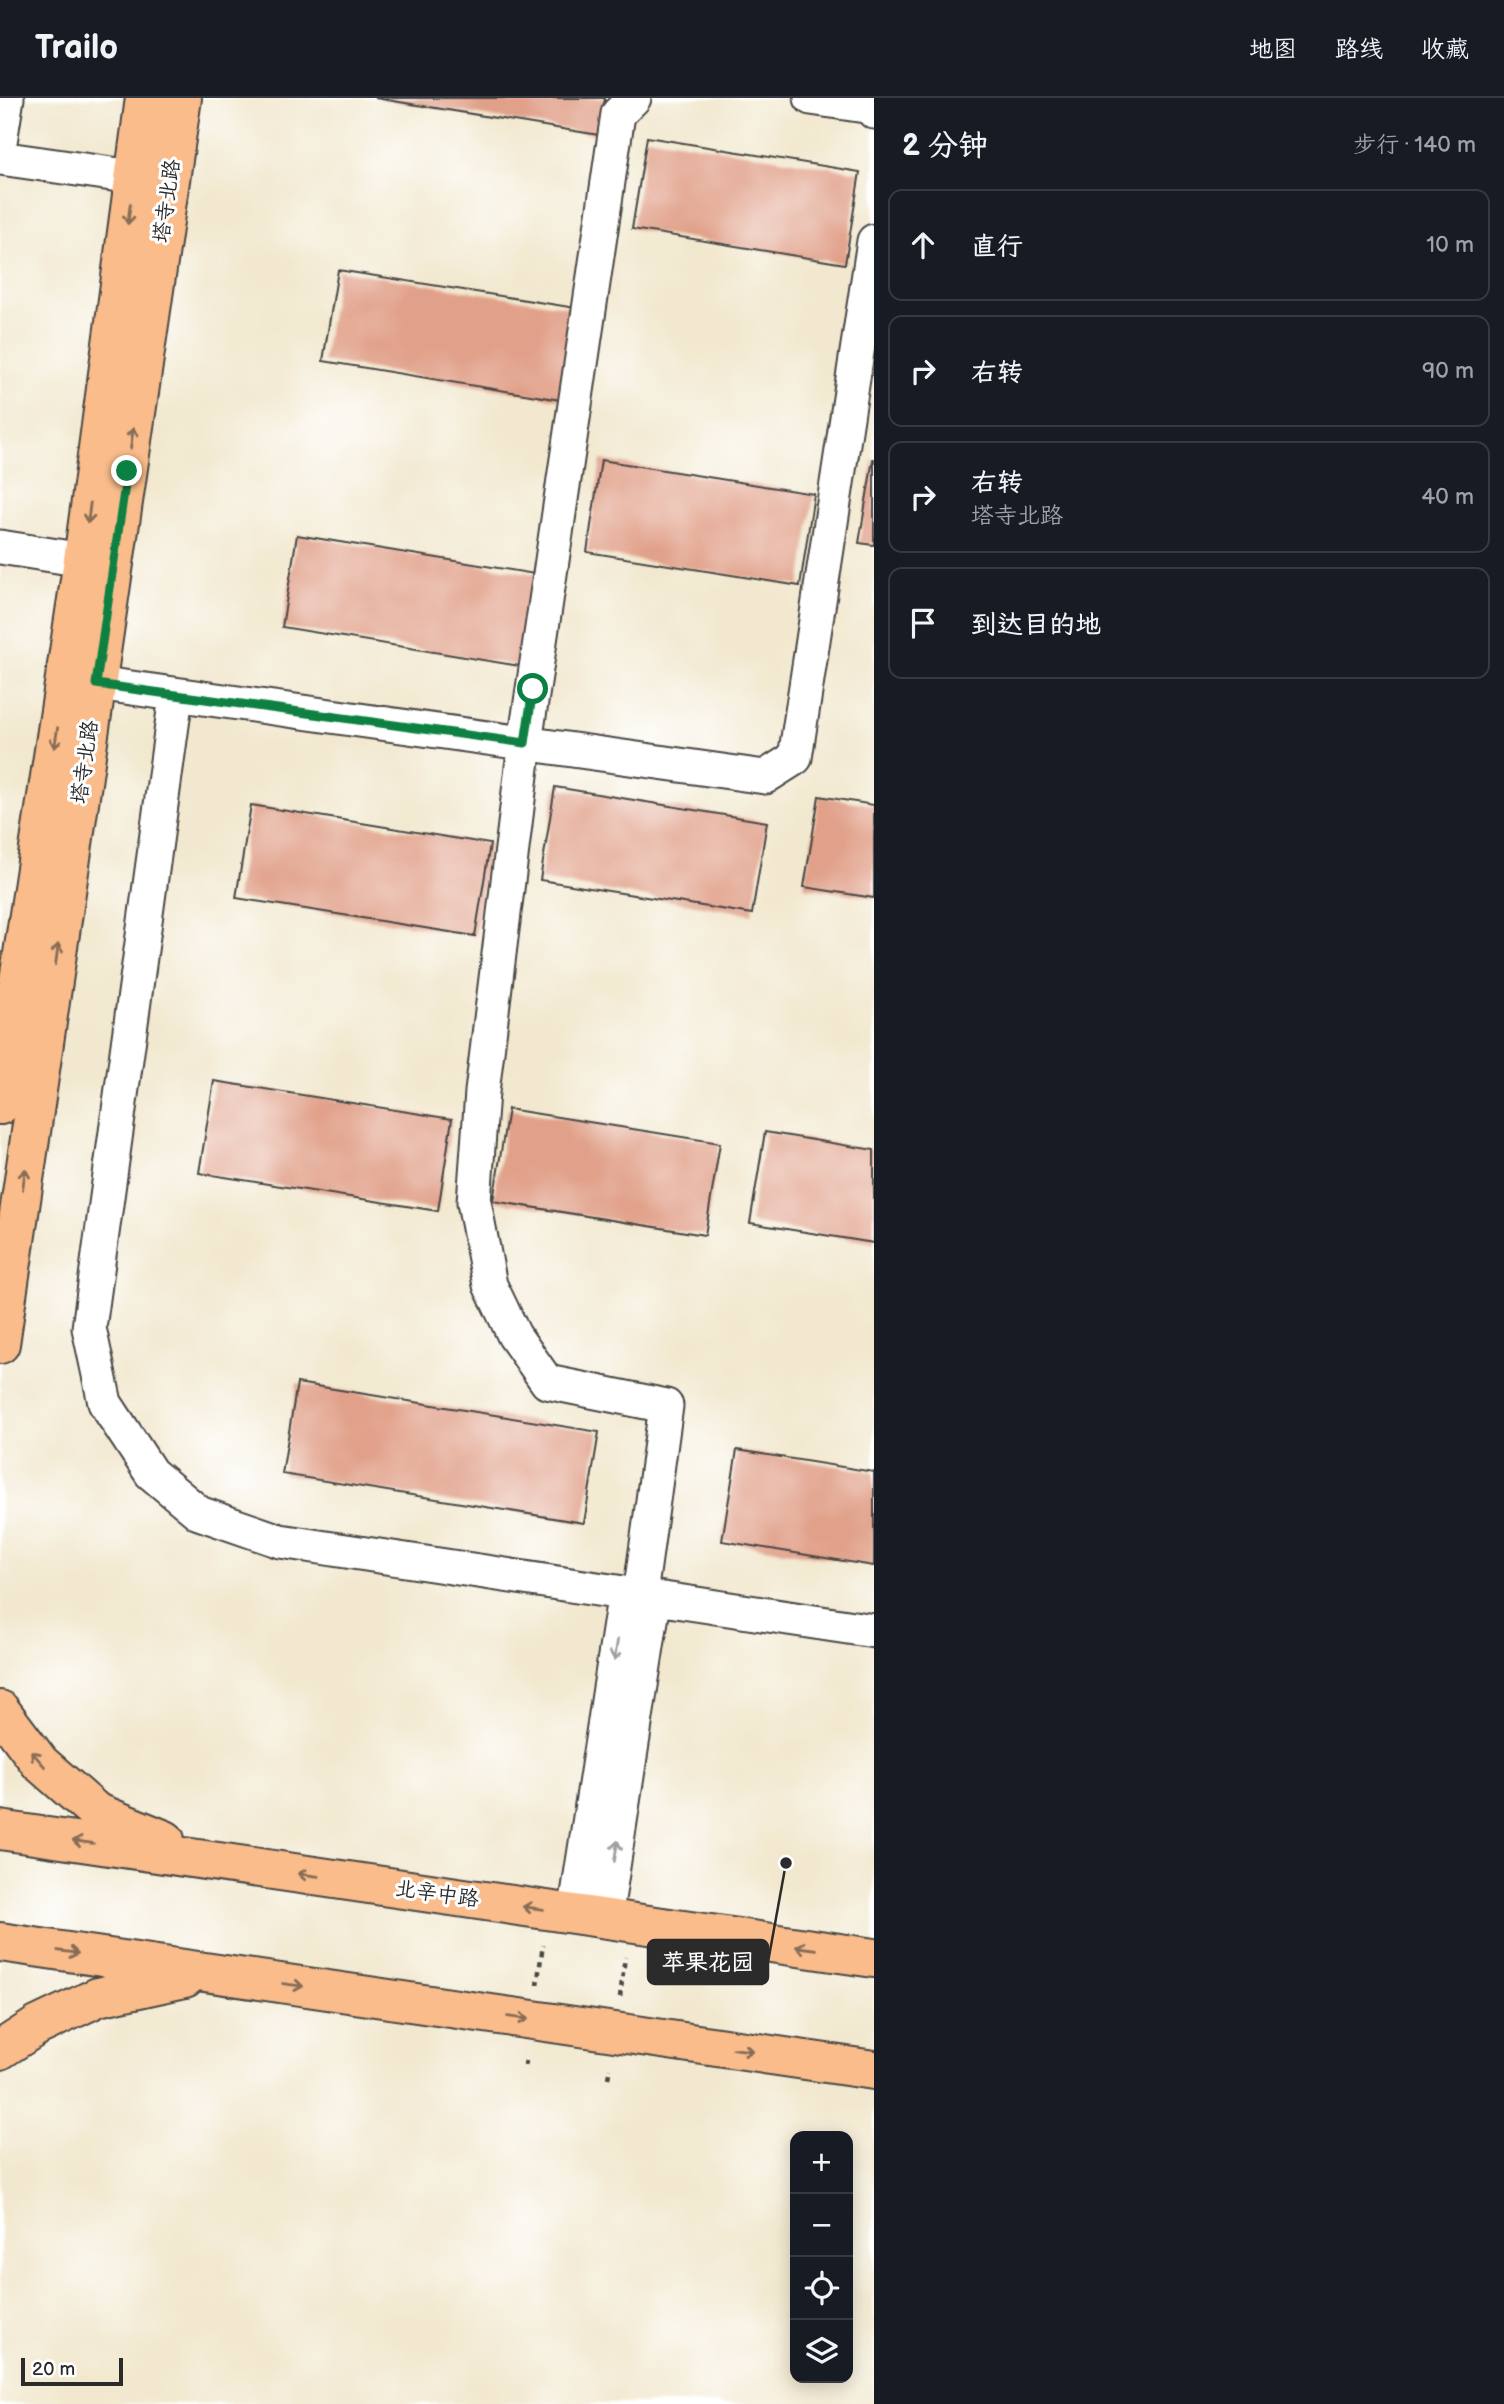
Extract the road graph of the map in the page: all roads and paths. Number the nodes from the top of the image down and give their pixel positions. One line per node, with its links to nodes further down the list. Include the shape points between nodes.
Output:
1 (7, 98): 7 (street)
2 (145, 98): 9 (main road, 塔寺北路)
3 (182, 98): 13 (main road, 塔寺北路, one-way to 3)
4 (634, 98): 15 (street, via 618,114)
5 (811, 98): 6 (street, via 872,107)
6 (874, 112)
7 (0, 142)
8 (0, 159): 9 (street)
9 (133, 177): 12 (main road, 塔寺北路, one-way to 12)
10 (874, 241): 15 (street, via 795,758 765,778)
11 (0, 547): 12 (street)
12 (83, 559): 16 (main road, 塔寺北路, one-way to 16)
13 (96, 684): 14 (street); 17 (main road, 塔寺北路, one-way to 13)
14 (176, 696): 15 (street); 18 (street, via 89,1328 105,1402 151,1473 199,1513 280,1541)
15 (525, 743): 18 (street, via 482,1092 474,1202 490,1284 514,1335 547,1382 666,1406)
16 (0, 1105)
17 (0, 1344)
18 (640, 1595): 19 (street); 23 (street, via 654,1601)
19 (874, 1632)
20 (0, 1710): 22 (main road, one-way to 20, via 96,1812 40,1763)
21 (0, 1830): 22 (main road, 北辛中路, one-way to 21)
22 (222, 1863): 23 (main road, 北辛中路, one-way to 22)
23 (590, 1916): 25 (main road, 北辛中路, one-way to 23)
24 (0, 1942): 26 (main road, one-way to 26)
25 (874, 1958)
26 (210, 1973): 27 (main road, via 98,1997 37,2026); 28 (main road, one-way to 28)
27 (0, 2050)
28 (874, 2070)

